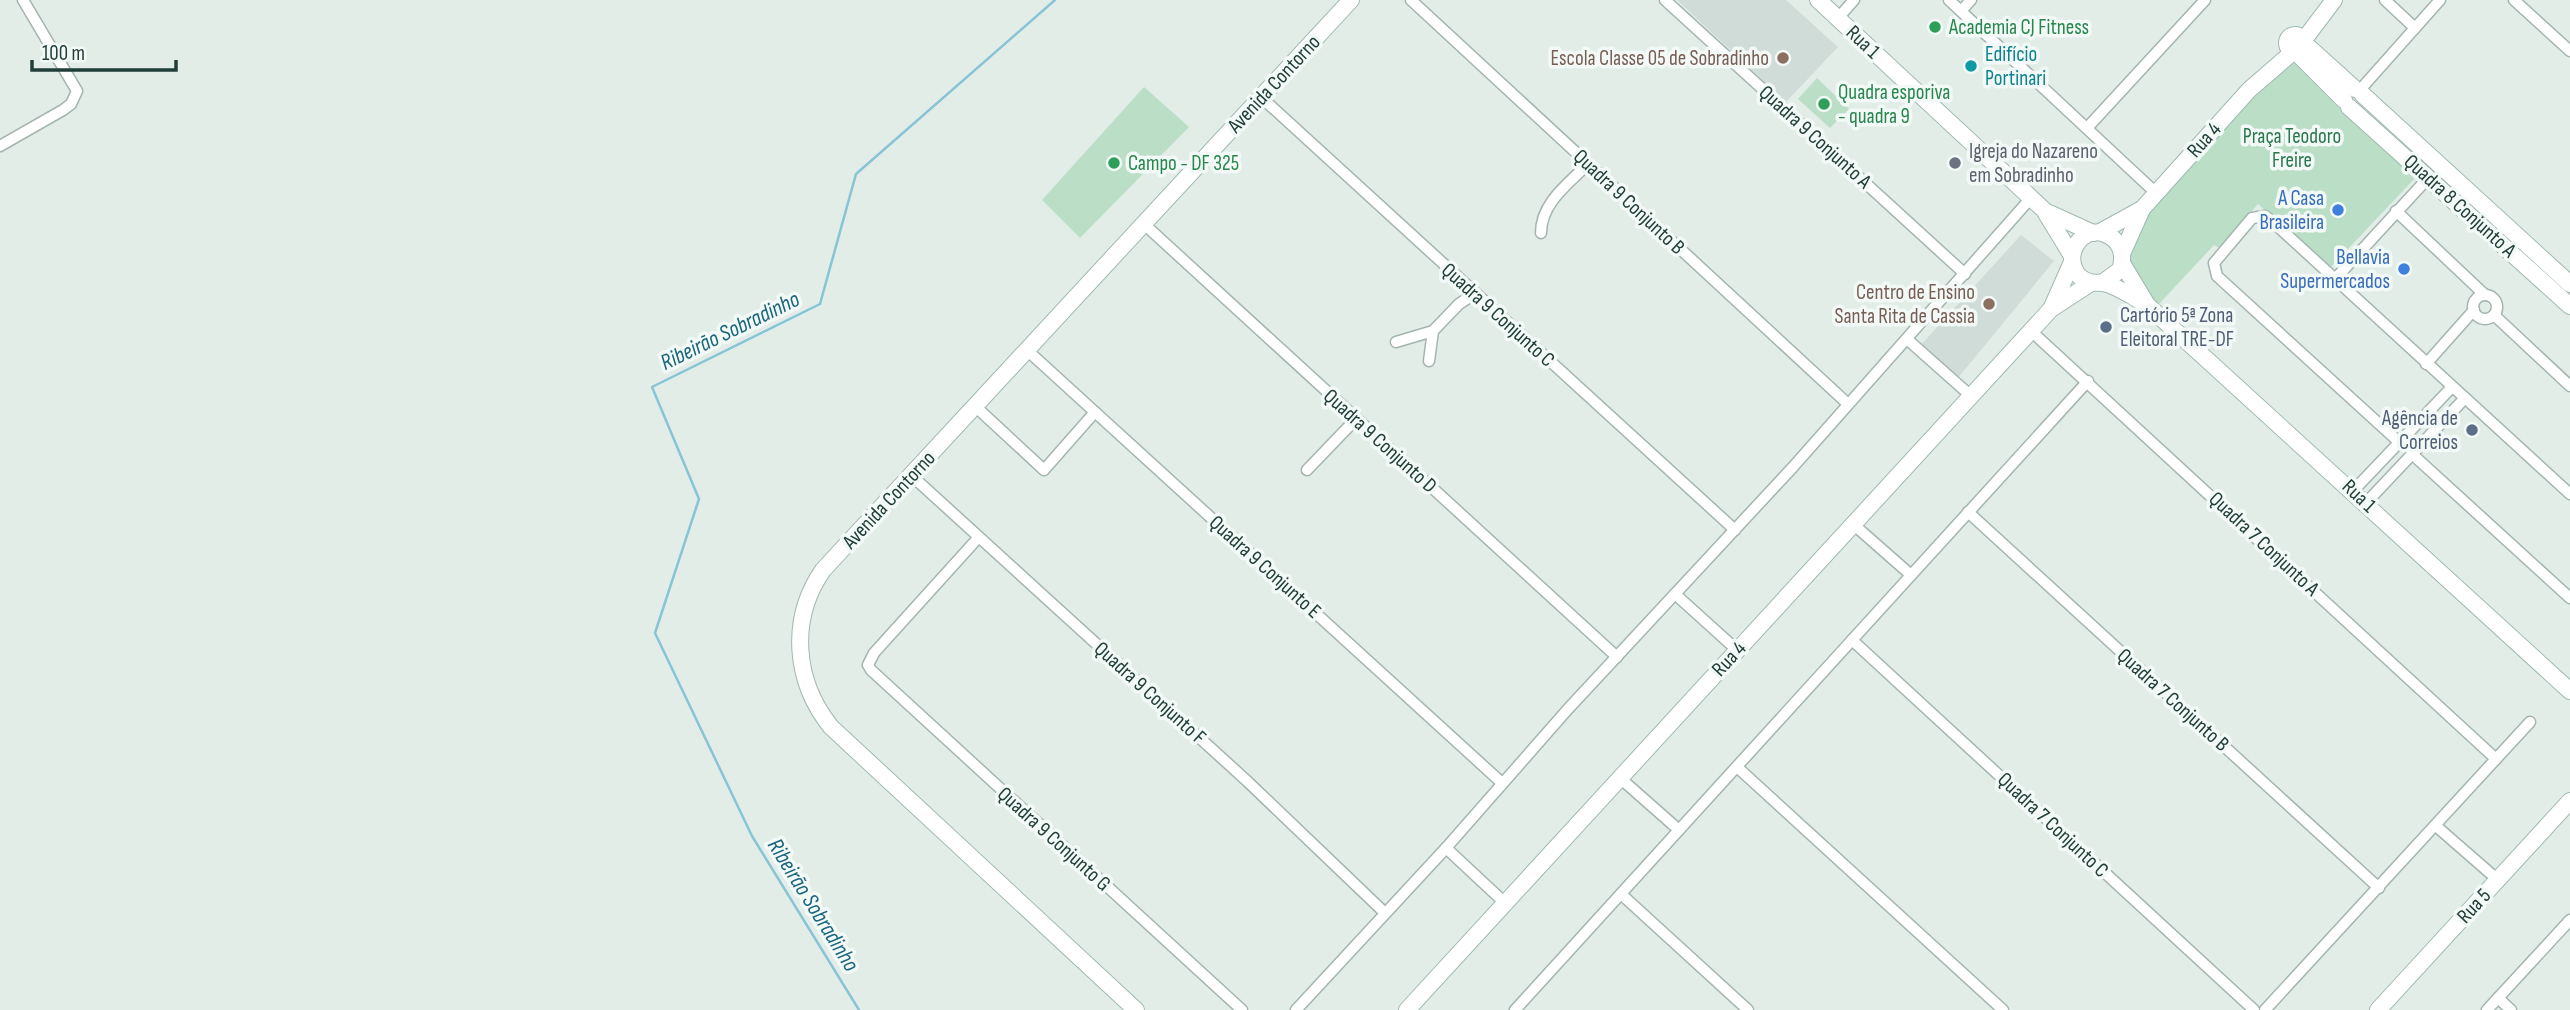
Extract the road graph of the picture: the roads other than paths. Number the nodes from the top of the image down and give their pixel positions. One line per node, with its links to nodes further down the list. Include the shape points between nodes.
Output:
1 (23, 0): 22 (street, via 77,91 63,110)
2 (1352, 0): 20 (street, Avenida Contorno)
3 (1411, 0): 23 (street, Quadra 9 Conjunto B)
4 (1665, 0): 37 (street, Quadra 9 Conjunto A)
5 (1818, 0): 15 (street, Rua 1)
6 (1854, 0): 15 (street)
7 (1950, 0): 14 (street)
8 (1970, 0): 14 (street)
9 (2205, 0): 21 (street)
10 (2334, 0): 17 (street, Rua 4)
11 (2385, 0): 16 (street)
12 (2440, 0): 16 (street)
13 (2514, 0): 18 (street)
14 (1961, 10): 21 (street)
15 (1838, 18): 26 (street, Rua 1)
16 (2415, 28): 19 (street)
17 (2297, 44): 19 (street); 25 (street, Rua 4)
18 (2570, 51)
19 (2354, 96): 24 (street, Quadra 8 Conjunto A); 31 (street, Quadra 8 Conjunto A)
20 (1262, 98): 30 (street, Avenida Contorno); 41 (street, Quadra 9 Conjunto C)
21 (2087, 128): 25 (street)
22 (0, 146)
23 (1588, 164): 32 (street, via 1550,204); 61 (street, Quadra 9 Conjunto B)
24 (2429, 177): 29 (street); 31 (street, Quadra 8 Conjunto A)
25 (2157, 193): 27 (street, Rua 4)
26 (2030, 199): 28 (street, Rua 1); 37 (street)
27 (2142, 209): 33 (street); 36 (street)
28 (2044, 211): 33 (street); 35 (street)
29 (2396, 211): 38 (street); 42 (street)
30 (1144, 224): 52 (street, Avenida Contorno); 65 (street, Quadra 9 Conjunto D)
31 (2494, 225): 34 (street, Quadra 8 Conjunto A)
32 (1541, 233)
33 (2097, 233): 35 (street, via 2078,241); 36 (street, via 2115,240)
34 (2509, 239): 40 (street, Quadra 8 Conjunto A); 44 (street, Quadra 8 Conjunto A)
35 (2072, 259): 39 (street, via 2078,275); 45 (street)
36 (2122, 259): 39 (street, via 2115,276); 43 (street)
37 (1965, 274): 50 (street)
38 (2335, 279): 54 (street); 66 (street, via 2265,216 2252,218 2214,262 2217,276)
39 (2097, 283): 43 (street); 45 (street)
40 (2570, 284)
41 (1474, 294): 48 (street); 77 (street, Quadra 9 Conjunto C)
42 (2485, 295): 46 (street, via 2477,298); 47 (street, via 2497,304)
43 (2147, 305): 73 (street, Rua 1)
44 (2570, 306)
45 (2051, 309): 49 (street, Rua 4)
46 (2474, 310): 47 (street, via 2480,318); 54 (street)
47 (2494, 315): 56 (street)
48 (1433, 331): 51 (street); 53 (street)
49 (2031, 331): 55 (street, Quadra 7 Conjunto A); 58 (street, Rua 4)
50 (1908, 340): 58 (street); 61 (street)
51 (1396, 342)
52 (1028, 351): 62 (street, Avenida Contorno); 63 (street, Quadra 9 Conjunto E)
53 (1429, 361)
54 (2426, 364): 57 (street)
55 (2088, 381): 75 (street); 87 (street, Quadra 7 Conjunto A)
56 (2570, 386)
57 (2452, 387): 59 (street); 60 (street)
58 (1971, 396): 76 (street, Rua 4)
59 (2465, 398): 64 (street); 72 (street)
60 (2436, 403): 64 (street); 66 (street)
61 (1848, 404): 77 (street)
62 (976, 407): 63 (street, via 1044,470); 70 (street, Avenida Contorno)
63 (1095, 412): 90 (street, Quadra 9 Conjunto E)
64 (2449, 415): 67 (street)
65 (1356, 419): 69 (street); 84 (street, Quadra 9 Conjunto D)
66 (2399, 442): 68 (street)
67 (2412, 454): 71 (street); 81 (street)
68 (2378, 464): 71 (street); 73 (street)
69 (1307, 470)
70 (912, 476): 78 (street, Quadra 9 Conjunto F); 103 (street, Avenida Contorno, via 823,570 811,592 799,642 809,692 821,716 847,743)
71 (2390, 477): 74 (street)
72 (2568, 487)
73 (2353, 491): 74 (street, Rua 1)
74 (2366, 503): 85 (street, Rua 1)
75 (1968, 512): 79 (street); 96 (street, Quadra 7 Conjunto B)
76 (1853, 524): 79 (street); 83 (street, Rua 4)
77 (1735, 530): 80 (street)
78 (978, 538): 99 (street, Quadra 9 Conjunto F, via 1247,780); 104 (street, Quadra 9 Conjunto G, via 868,665)
79 (1911, 575): 82 (street)
80 (1675, 594): 83 (street); 84 (street)
81 (2570, 598)
82 (1852, 640): 88 (street); 110 (street, Quadra 7 Conjunto C)
83 (1737, 650): 89 (street, Rua 4)
84 (1617, 657): 90 (street)
85 (2570, 690)
86 (2530, 722): 87 (street)
87 (2497, 759): 92 (street)
88 (1737, 767): 93 (street); 109 (street)
89 (1620, 778): 93 (street); 98 (street, Rua 4)
90 (1502, 783): 94 (street)
91 (2568, 807): 95 (street, Rua 5)
92 (2436, 826): 95 (street); 96 (street)
93 (1679, 830): 97 (street)
94 (1446, 848): 98 (street); 99 (street)
95 (2498, 880): 102 (street, Rua 5)
96 (2379, 888): 111 (street)
97 (1621, 894): 107 (street); 108 (street)
98 (1505, 903): 106 (street, Rua 4)
99 (1385, 913): 105 (street)
100 (2570, 920): 101 (street)
101 (2498, 998): 112 (street); 113 (street)
102 (2383, 1008)
103 (1136, 1010)
104 (1242, 1010)
105 (1296, 1010)
106 (1407, 1010)
107 (1515, 1010)
108 (1748, 1010)
109 (2003, 1010)
110 (2254, 1010)
111 (2265, 1010)
112 (2487, 1010)
113 (2511, 1010)

